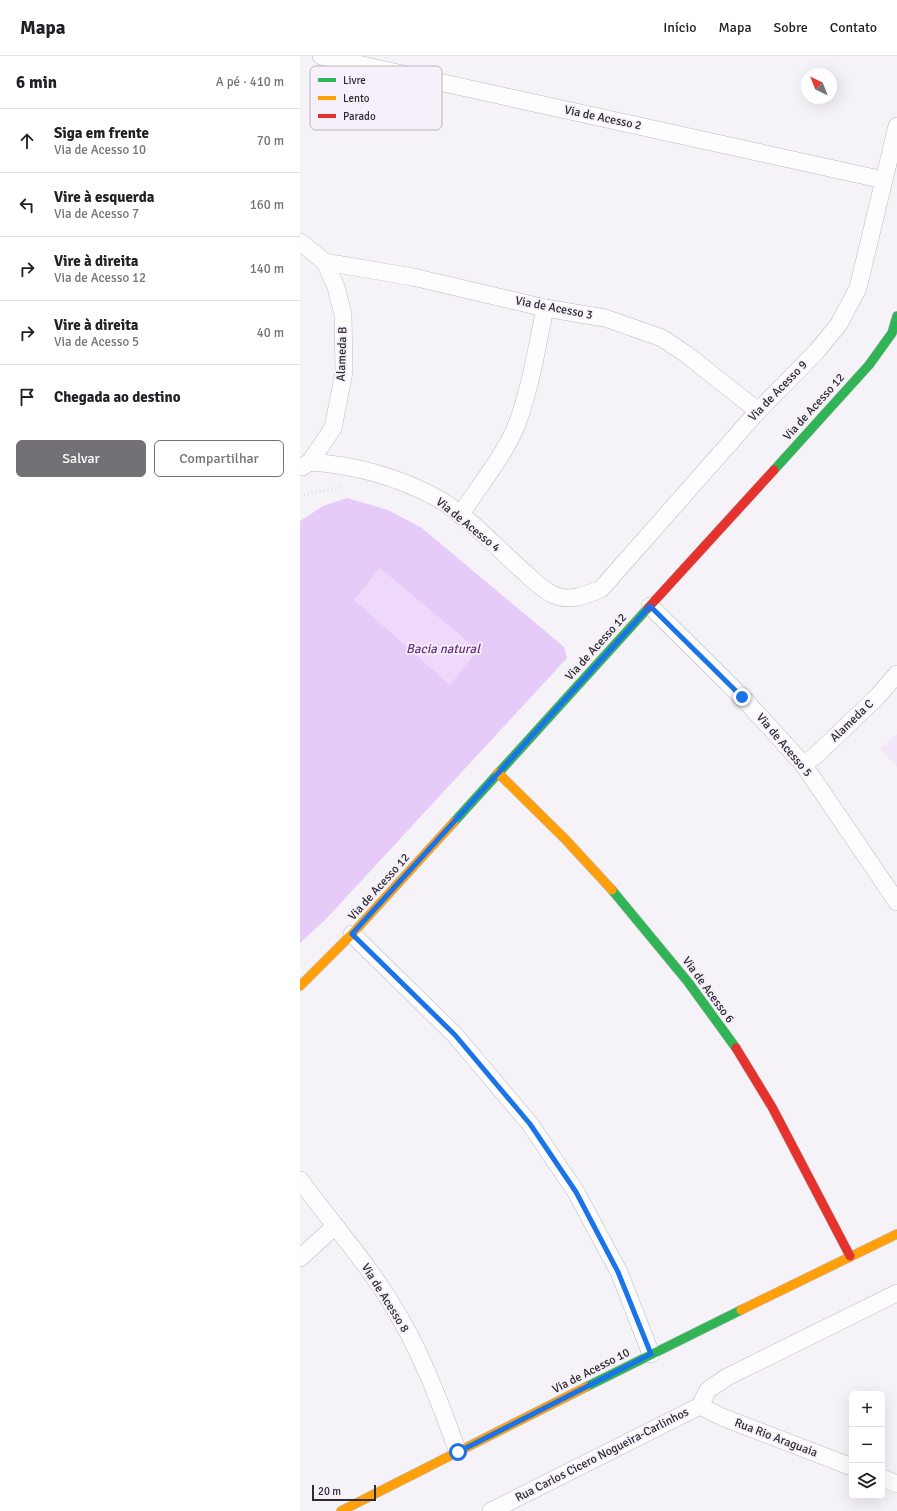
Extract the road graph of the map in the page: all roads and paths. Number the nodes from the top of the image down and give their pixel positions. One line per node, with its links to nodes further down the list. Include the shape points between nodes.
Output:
1 (321, 56): 2 (street, Via de Acesso 2)
2 (366, 66)
3 (442, 83): 5 (street, Via de Acesso 2)
4 (897, 126): 5 (street, Via de Acesso 9)
5 (884, 180): 10 (street, Via de Acesso 9, via 858,288 839,324 817,351)
6 (300, 242): 7 (street, Alameda B)
7 (325, 262): 8 (street, Via de Acesso 3, via 413,277); 11 (street, Alameda B, via 336,287 342,314 344,372 333,428)
8 (545, 308): 10 (street, Via de Acesso 3, via 605,318 662,338); 14 (street, via 531,381 516,425)
9 (897, 316): 16 (street, Via de Acesso 12, via 892,333 869,365)
10 (758, 411): 15 (street, Via de Acesso 9, via 601,590 582,597)
11 (305, 465): 14 (street, Via de Acesso 4, via 333,463 401,480 438,499)
12 (349, 486): 13 (path)
13 (300, 496)
14 (460, 515): 15 (street, Via de Acesso 4, via 536,583 554,595)
15 (570, 598)
16 (650, 606): 18 (street, Via de Acesso 5, via 742,697); 19 (street, Via de Acesso 12)
17 (897, 674): 18 (street, Alameda C, via 877,697 814,757)
18 (803, 764): 20 (street, Via de Acesso 5)
19 (498, 773): 21 (street, Via de Acesso 12); 26 (street, Via de Acesso 6, via 584,857 661,946 743,1060 800,1159)
20 (897, 902)
21 (352, 934): 22 (street, Via de Acesso 12); 29 (street, via 455,1035 530,1124 576,1192 618,1272)
22 (300, 986)
23 (300, 1180): 24 (street, Via de Acesso 8)
24 (334, 1227): 27 (street); 31 (street, Via de Acesso 8, via 367,1267 400,1318 433,1388)
25 (897, 1234): 26 (street, Via de Acesso 10)
26 (850, 1256): 29 (street, Via de Acesso 10)
27 (300, 1258)
28 (897, 1293): 30 (street, Rua Carlos Cicero Nogueira-Carlinhos, via 727,1377 708,1390)
29 (651, 1354): 31 (street, Via de Acesso 10)
30 (700, 1406): 32 (street, Rua Rio Araguaia, via 722,1417); 36 (street, Rua Carlos Cicero Nogueira-Carlinhos)
31 (458, 1452): 35 (street, Via de Acesso 10)
32 (849, 1466)
33 (885, 1479): 34 (street)
34 (897, 1484)
35 (341, 1511)
36 (491, 1511)

